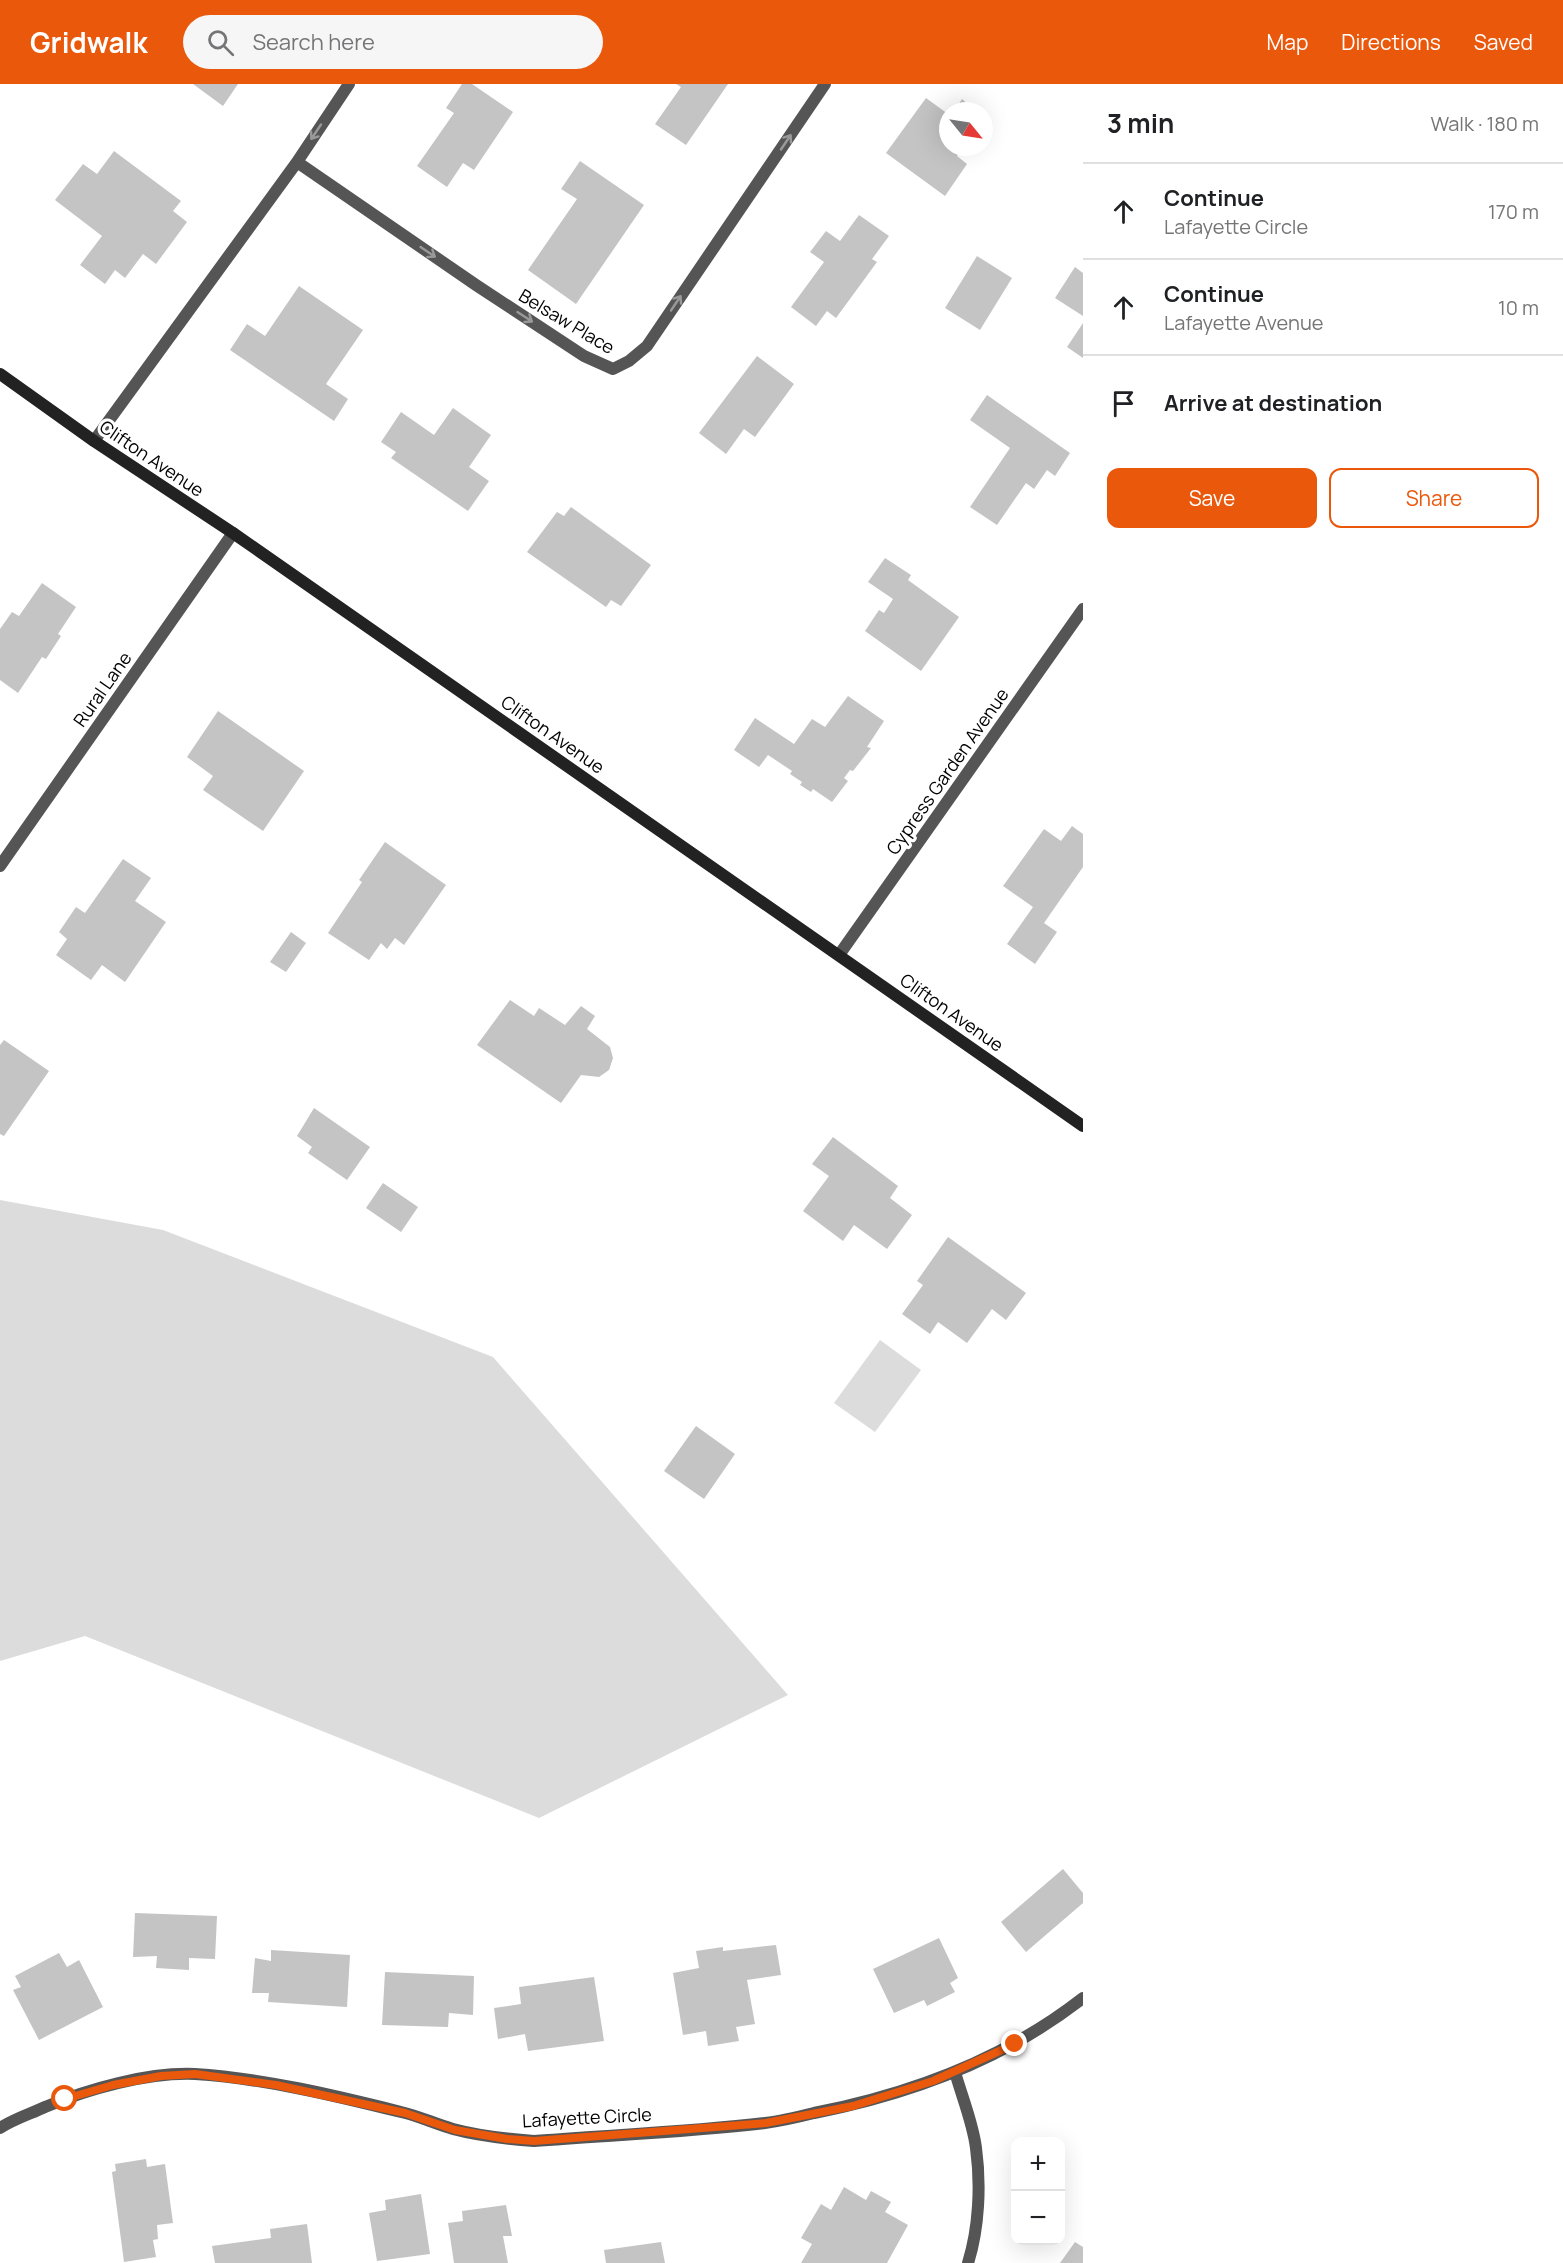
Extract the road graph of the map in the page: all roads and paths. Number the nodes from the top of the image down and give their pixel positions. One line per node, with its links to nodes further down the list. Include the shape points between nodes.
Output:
1 (349, 84): 3 (street, one-way to 3)
2 (825, 84): 3 (street, Belsaw Place, one-way to 2, via 584,356 613,369 647,346)
3 (297, 162): 5 (street)
4 (0, 374): 5 (main road, Clifton Avenue)
5 (94, 441): 6 (main road, Clifton Avenue)
6 (233, 533): 8 (street, Rural Lane); 9 (main road, Clifton Avenue)
7 (1083, 609): 9 (street, Cypress Garden Avenue)
8 (0, 866)
9 (839, 955): 10 (main road, Clifton Avenue)
10 (1083, 1126)
11 (1083, 1998): 12 (street, Lafayette Circle, via 1015,2044)
12 (955, 2072): 13 (street, Lafayette Circle, via 853,2106 766,2123 534,2141 455,2130 405,2113 288,2087 195,2074 113,2085 65,2099); 14 (street, via 976,2147 978,2199)
13 (0, 2128)
14 (968, 2263)

